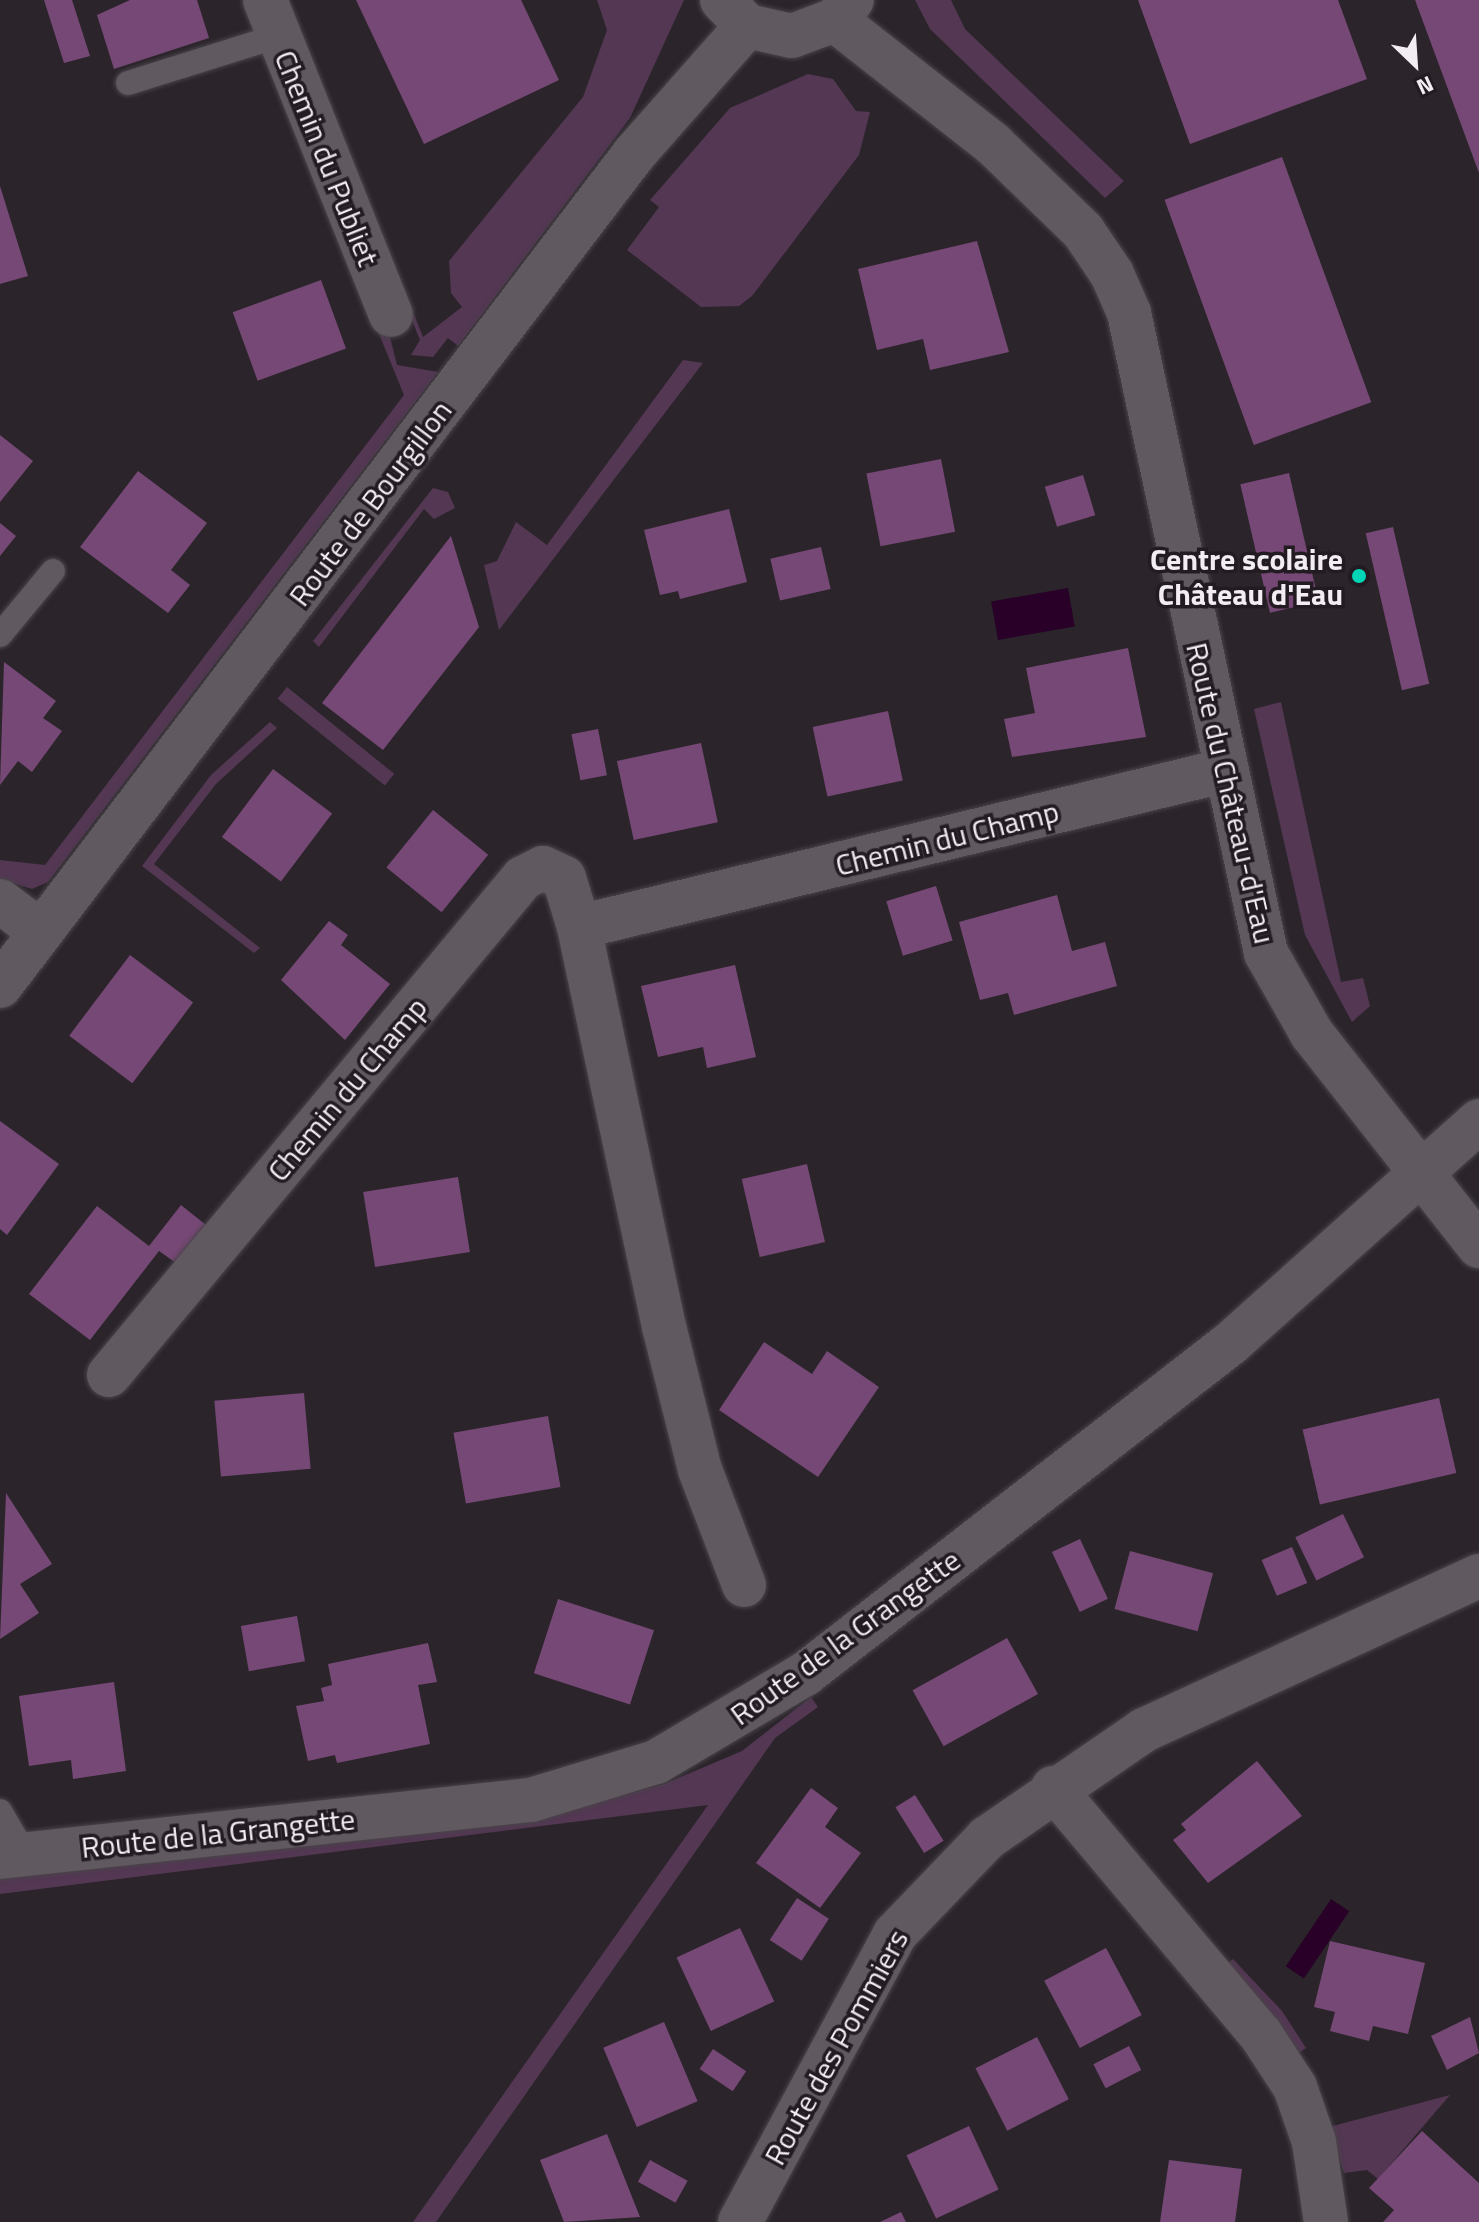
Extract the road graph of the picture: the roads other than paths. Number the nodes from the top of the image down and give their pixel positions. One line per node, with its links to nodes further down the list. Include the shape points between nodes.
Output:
1 (843, 10): 2 (street, via 792,36); 8 (street, Route du Château-d'Eau, via 1083,231 1112,274 1129,313)
2 (734, 13): 11 (street, Route de Bourgillon, via 634,154)
3 (271, 18): 4 (lane); 5 (street, Chemin du Publiet)
4 (128, 83)
5 (391, 315)
6 (53, 571): 7 (lane)
7 (0, 635)
8 (1223, 771): 10 (street, Chemin du Champ); 14 (street, Route du Château-d'Eau, via 1266,953 1312,1034)
9 (0, 901): 11 (street)
10 (579, 927): 16 (street, Chemin du Champ, via 564,878 543,868 523,878); 18 (street, Chemin du Champ, via 667,1341 700,1470)
11 (41, 932): 12 (street, Route de Bourgillon)
12 (0, 986)
13 (1479, 1121): 14 (street, Route de la Grangette)
14 (1422, 1169): 15 (street); 21 (street, Route de la Grangette, via 1231,1343 805,1674 656,1762 531,1800)
15 (1479, 1246)
16 (109, 1375)
17 (1479, 1576): 19 (street, Route des Pommiers, via 1144,1730)
18 (744, 1585)
19 (1053, 1788): 22 (street, Route des Pommiers, via 987,1838 895,1934); 23 (street, via 1261,2035 1295,2087 1314,2142)
20 (0, 1811): 21 (lane, Route de la Grangette)
21 (12, 1855)
22 (740, 2222)
23 (1326, 2222)

